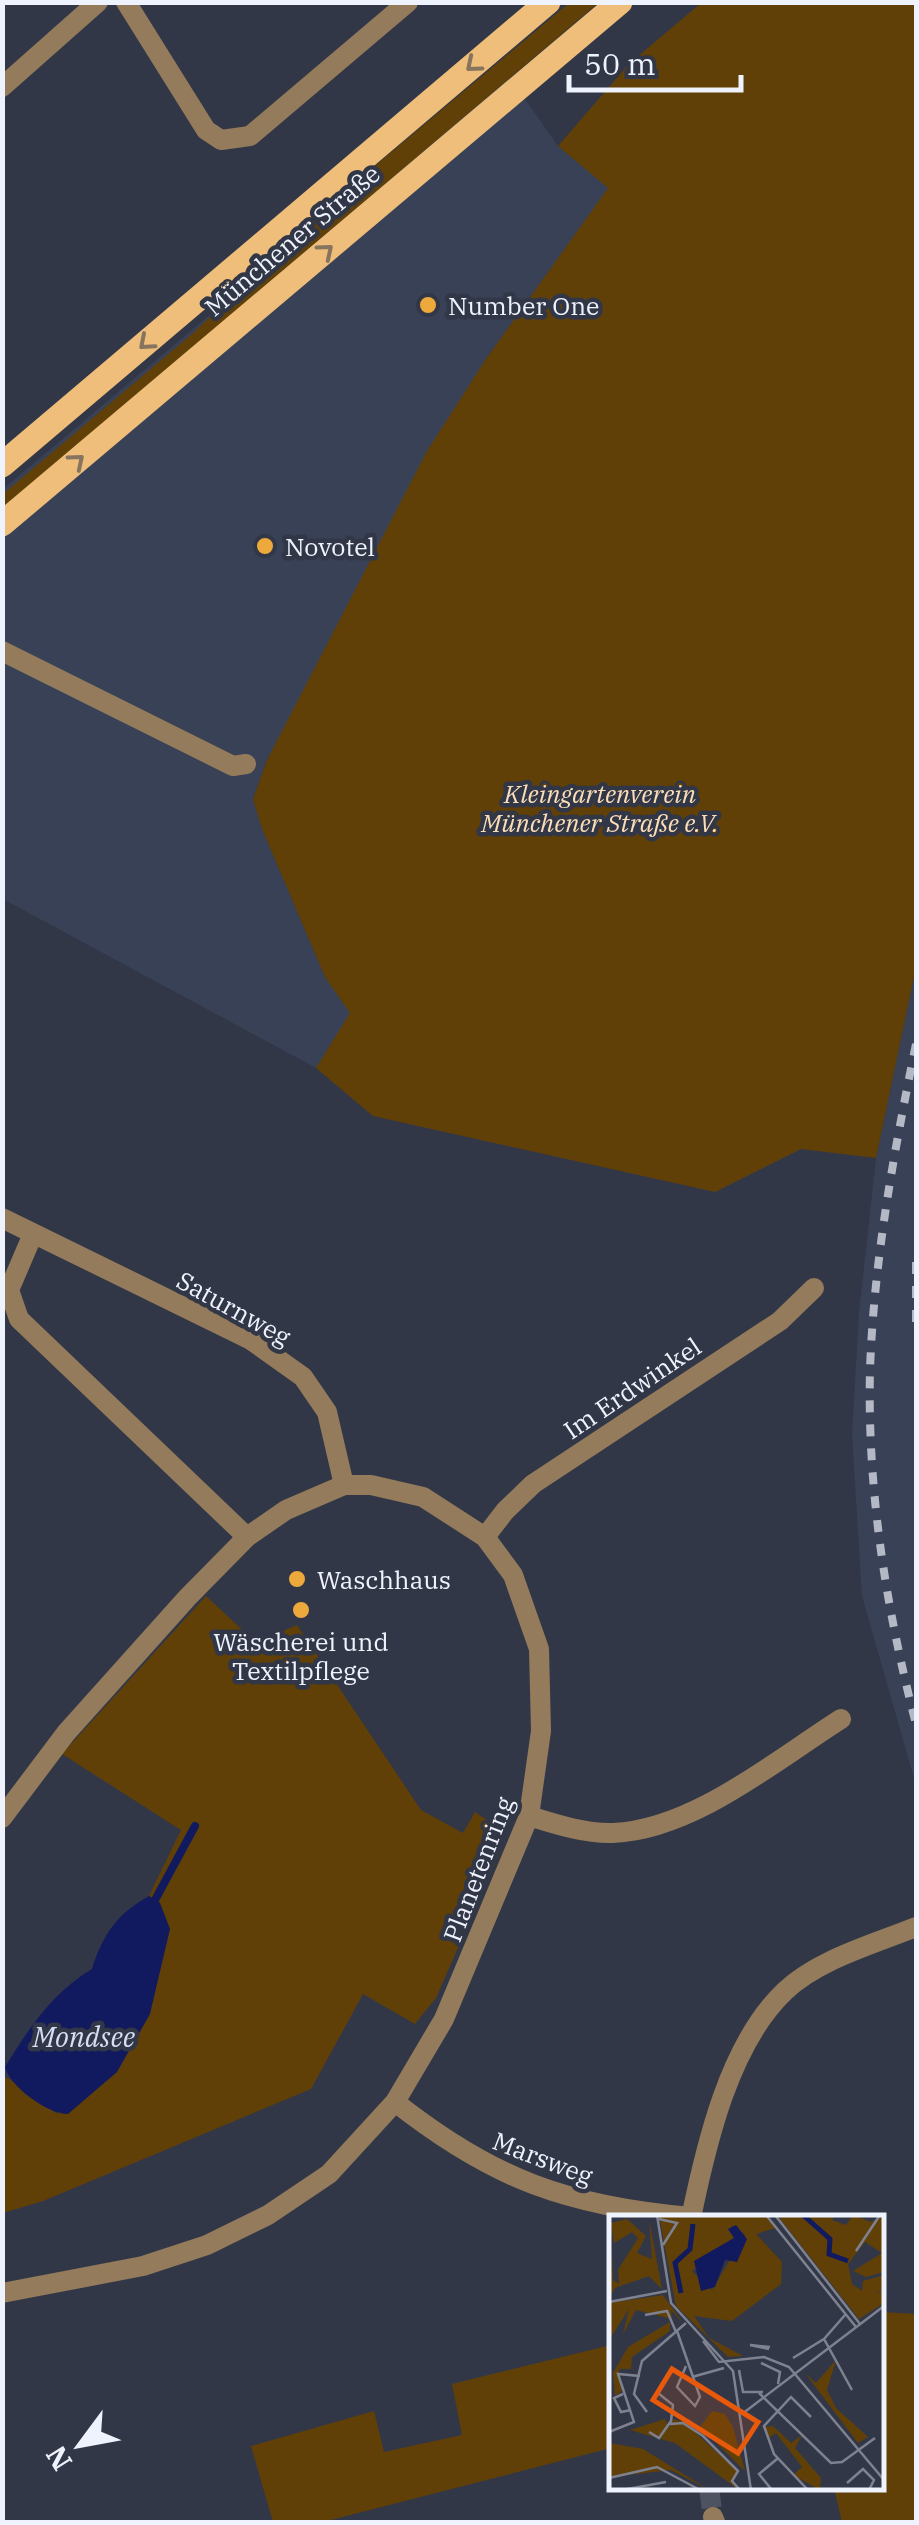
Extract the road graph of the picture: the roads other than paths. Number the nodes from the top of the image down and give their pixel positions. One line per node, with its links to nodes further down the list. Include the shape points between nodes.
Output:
1 (98, 2): 6 (street)
2 (126, 2): 3 (street, via 206,130 221,140 250,136)
3 (408, 2)
4 (548, 2): 7 (main road, Münchener Straße, one-way to 7)
5 (620, 2): 8 (main road, Münchener Straße, one-way to 5)
6 (2, 86)
7 (2, 465)
8 (2, 524)
9 (2, 650): 10 (street, via 234,766)
10 (246, 764)
11 (2, 1218): 12 (street, Saturnweg)
12 (33, 1234): 14 (street, Saturnweg, via 251,1340 303,1377 327,1412); 15 (street, via 9,1290 18,1320)
13 (814, 1288): 16 (street, Im Erdwinkel, via 780,1320 533,1484)
14 (344, 1485): 15 (street, Planetenring, via 286,1510); 16 (street, Planetenring, via 423,1497)
15 (247, 1537): 19 (street, Planetenring, via 66,1733)
16 (486, 1537): 18 (street, Planetenring, via 513,1576 539,1649 541,1731)
17 (841, 1719): 18 (street, via 704,1806 651,1828 610,1833)
18 (529, 1816): 21 (street, Planetenring, via 444,2019)
19 (2, 1818)
20 (912, 1929): 23 (street, via 805,1977 757,2025 709,2135)
21 (394, 2102): 22 (street, Marsweg, via 446,2142 510,2176 602,2207); 24 (street, Planetenring, via 329,2174 222,2238 142,2266)
22 (672, 2215)
23 (690, 2215)
24 (2, 2293)

